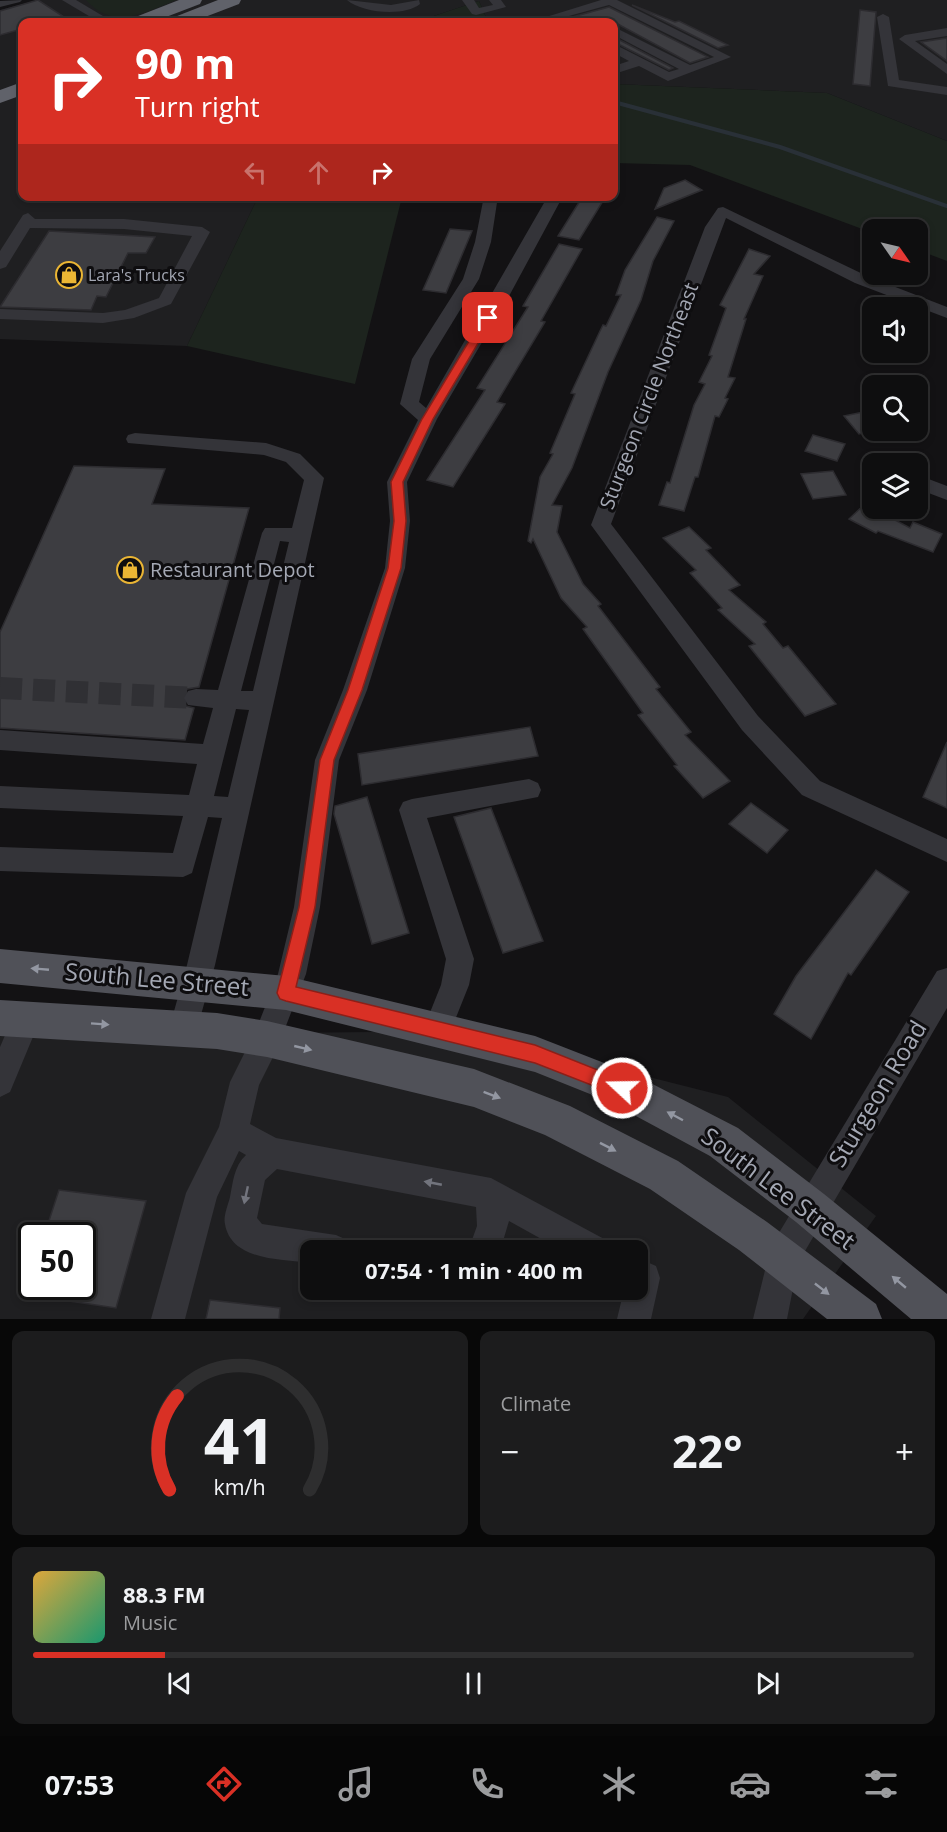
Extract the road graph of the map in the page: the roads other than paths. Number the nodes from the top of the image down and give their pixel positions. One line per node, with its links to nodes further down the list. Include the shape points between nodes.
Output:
1 (16, 0): 9 (street)
2 (68, 0): 13 (street)
3 (194, 0): 14 (highway)
4 (233, 0): 15 (highway)
5 (353, 0): 6 (street, via 388,10 414,4)
6 (413, 0)
7 (468, 0): 8 (street, via 476,12 500,7)
8 (495, 0)
9 (0, 4)
10 (574, 11): 11 (street); 16 (street); 26 (street, via 610,1 725,57)
11 (555, 16)
12 (883, 17): 20 (street)
13 (100, 18)
14 (149, 18)
15 (188, 18)
16 (588, 18)
17 (947, 32): 19 (street)
18 (618, 33): 26 (street)
19 (931, 34): 21 (street); 22 (street)
20 (886, 37): 21 (street); 31 (street, via 893,83)
21 (905, 39): 27 (street)
22 (947, 46)
23 (618, 50): 24 (street)
24 (640, 62): 25 (street); 26 (street, via 668,77)
25 (618, 69)
26 (690, 70)
27 (947, 70)
28 (18, 73): 29 (highway)
29 (0, 81)
30 (18, 90): 32 (highway)
31 (947, 91)
32 (0, 97)
33 (490, 201): 40 (street, via 471,279 421,359 409,404)
34 (553, 201): 40 (street)
35 (23, 226): 36 (street); 37 (street); 39 (street, via 124,224 202,232 165,301 103,318)
36 (0, 234)
37 (0, 264)
38 (947, 313): 54 (street, Sturgeon Circle Northeast, via 916,303 723,212 713,227 601,525 750,723 811,788)
39 (0, 314)
40 (428, 419): 59 (street, via 397,482 400,521 395,568 355,690 327,760 307,907)
41 (135, 439): 44 (street, via 266,449 293,458 314,478)
42 (928, 486): 43 (street)
43 (947, 493)
44 (301, 536): 46 (street, via 272,534); 47 (street)
45 (196, 698): 46 (street)
46 (227, 699): 47 (street); 49 (street)
47 (262, 701): 53 (street)
48 (0, 740): 49 (street)
49 (212, 755): 52 (street)
50 (529, 790): 62 (street, via 412,810 460,959 455,985)
51 (0, 797): 52 (street)
52 (199, 806): 53 (street); 55 (street, via 183,866)
53 (237, 808): 58 (street)
54 (947, 851)
55 (0, 859)
56 (0, 966): 58 (main road, South Lee Street, one-way to 56)
57 (947, 981): 68 (street, Sturgeon Road)
58 (196, 984): 59 (main road, South Lee Street); 61 (street)
59 (286, 993): 62 (main road, South Lee Street); 63 (street)
60 (13, 1019): 61 (main road, one-way to 61); 64 (street)
61 (183, 1029): 63 (main road)
62 (437, 1030): 68 (main road, South Lee Street, one-way to 62, via 724,1142 622,1088 535,1054)
63 (267, 1039): 65 (street, via 245,1082); 72 (main road, one-way to 72, via 474,1088 556,1120 664,1175)
64 (0, 1082)
65 (233, 1131): 66 (street); 74 (street, via 202,1193)
66 (272, 1153): 67 (street, one-way to 66); 71 (street, one-way to 71, via 251,1172 240,1223 254,1239)
67 (491, 1194): 69 (street, via 493,1226); 70 (street)
68 (810, 1208): 72 (street, Sturgeon Road); 78 (main road, South Lee Street, one-way to 68)
69 (488, 1240)
70 (575, 1240)
71 (300, 1246)
72 (783, 1258): 76 (street, Sturgeon Road); 77 (main road, one-way to 77)
73 (639, 1300): 75 (street)
74 (168, 1319)
75 (634, 1319)
76 (770, 1319)
77 (861, 1319)
78 (944, 1319)

